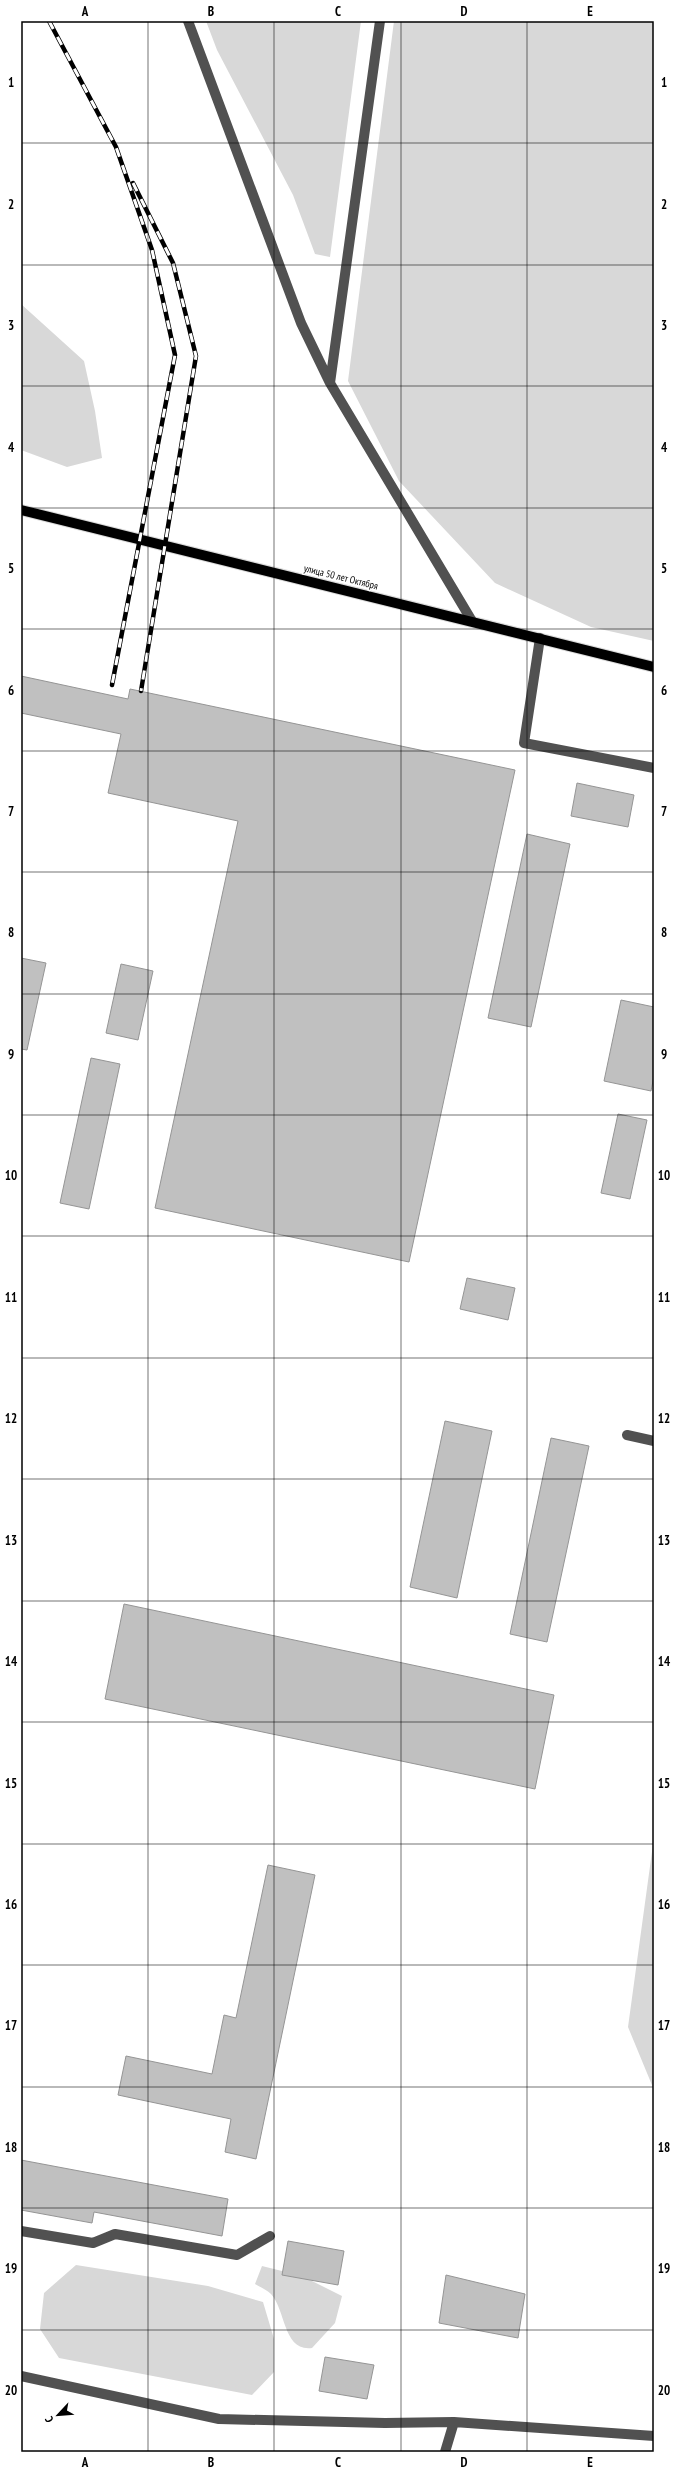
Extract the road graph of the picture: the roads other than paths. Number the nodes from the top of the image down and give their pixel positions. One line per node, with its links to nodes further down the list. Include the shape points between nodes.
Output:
1 (188, 21): 3 (street, via 301,323)
2 (380, 21): 3 (street)
3 (330, 383): 5 (street)
4 (21, 510): 5 (main road, улица 50 лет Октября)
5 (472, 621): 6 (main road, улица 50 лет Октября)
6 (540, 638): 7 (main road, улица 50 лет Октября); 8 (street, via 524,743)
7 (654, 667)
8 (654, 768)
9 (627, 1435): 10 (street)
10 (654, 1441)
11 (21, 2231): 12 (street, via 94,2243 115,2234 237,2255)
12 (270, 2236)
13 (21, 2376): 14 (street, via 219,2419)
14 (454, 2422): 15 (street); 16 (street)
15 (654, 2436)
16 (445, 2452)

